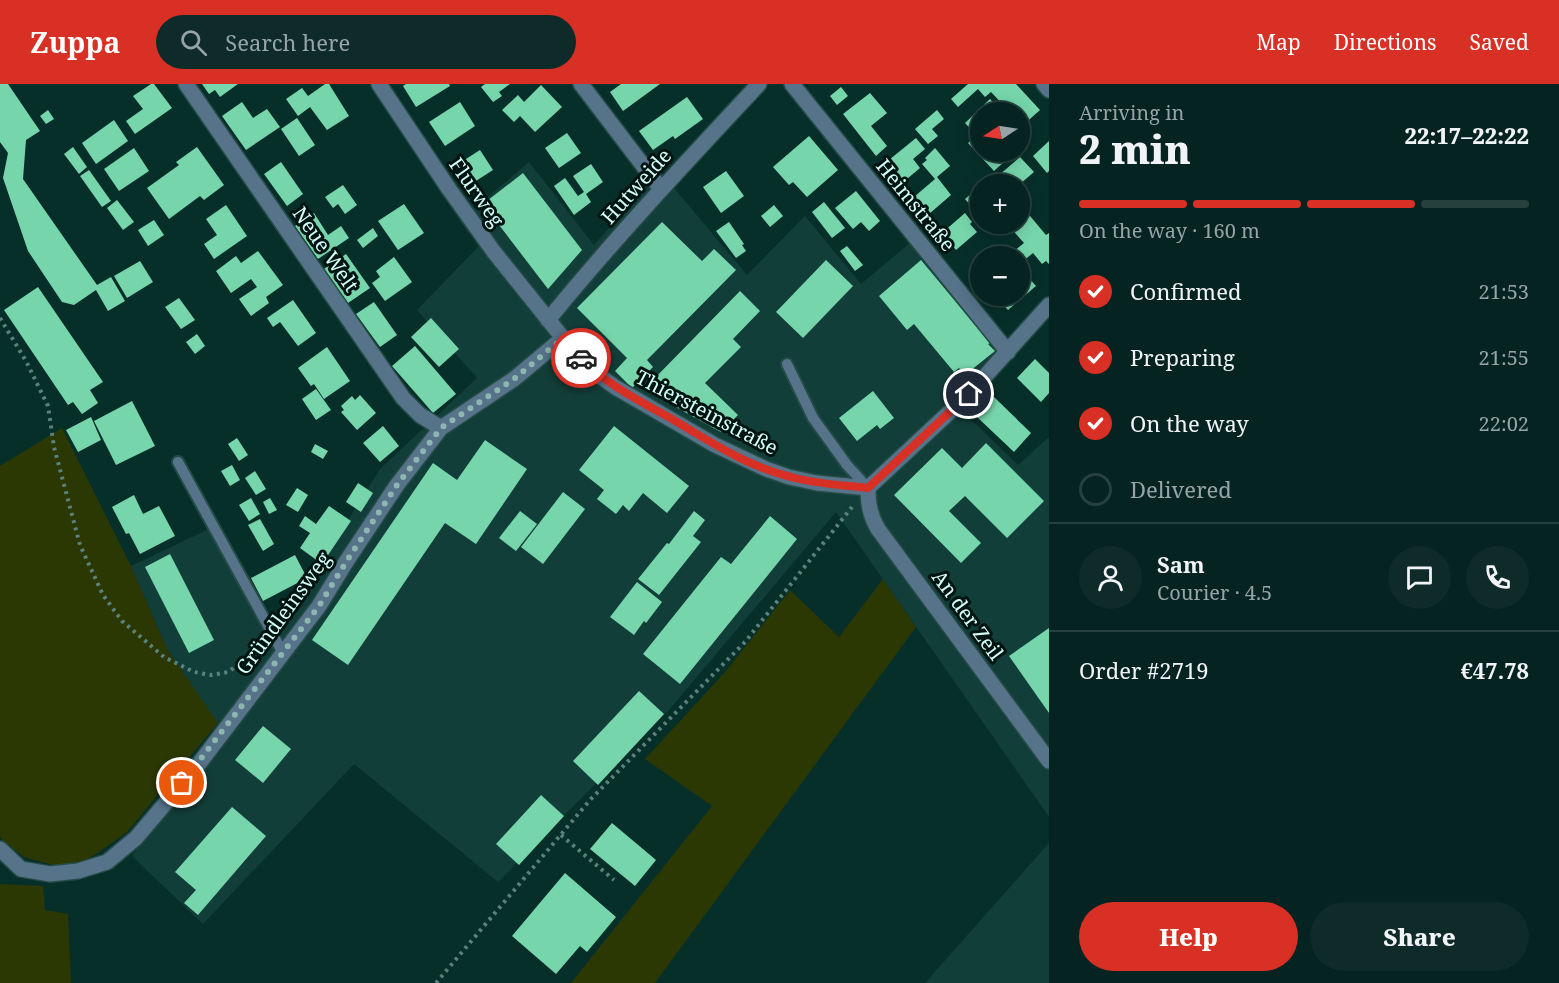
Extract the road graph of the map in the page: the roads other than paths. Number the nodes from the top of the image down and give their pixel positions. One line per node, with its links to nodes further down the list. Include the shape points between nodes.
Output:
1 (186, 84): 14 (street, Neue Welt, via 403,398)
2 (379, 84): 10 (street, Flurweg, via 494,252)
3 (581, 84): 8 (street)
4 (759, 84): 8 (street, Hutweide)
5 (792, 84): 12 (street, Heimstraße)
6 (1044, 84): 7 (street)
7 (1049, 90)
8 (661, 189): 10 (street, Hutweide)
9 (1049, 305): 12 (street)
10 (548, 320): 11 (street, Thiersteinstraße)
11 (563, 338): 14 (street, Gründleinsweg, via 514,379); 16 (street, Thiersteinstraße, via 615,387 739,457 789,477)
12 (1008, 352): 16 (street)
13 (787, 364): 16 (lane, via 818,425)
14 (441, 428): 17 (street, Gründleinsweg, via 397,485 319,606)
15 (178, 462): 17 (lane)
16 (868, 488): 18 (street, An der Zeil, via 868,506 878,529)
17 (279, 657): 19 (street, Gründleinsweg, via 198,765 136,838 107,862 50,874 21,869)
18 (1049, 761)
19 (0, 849)

